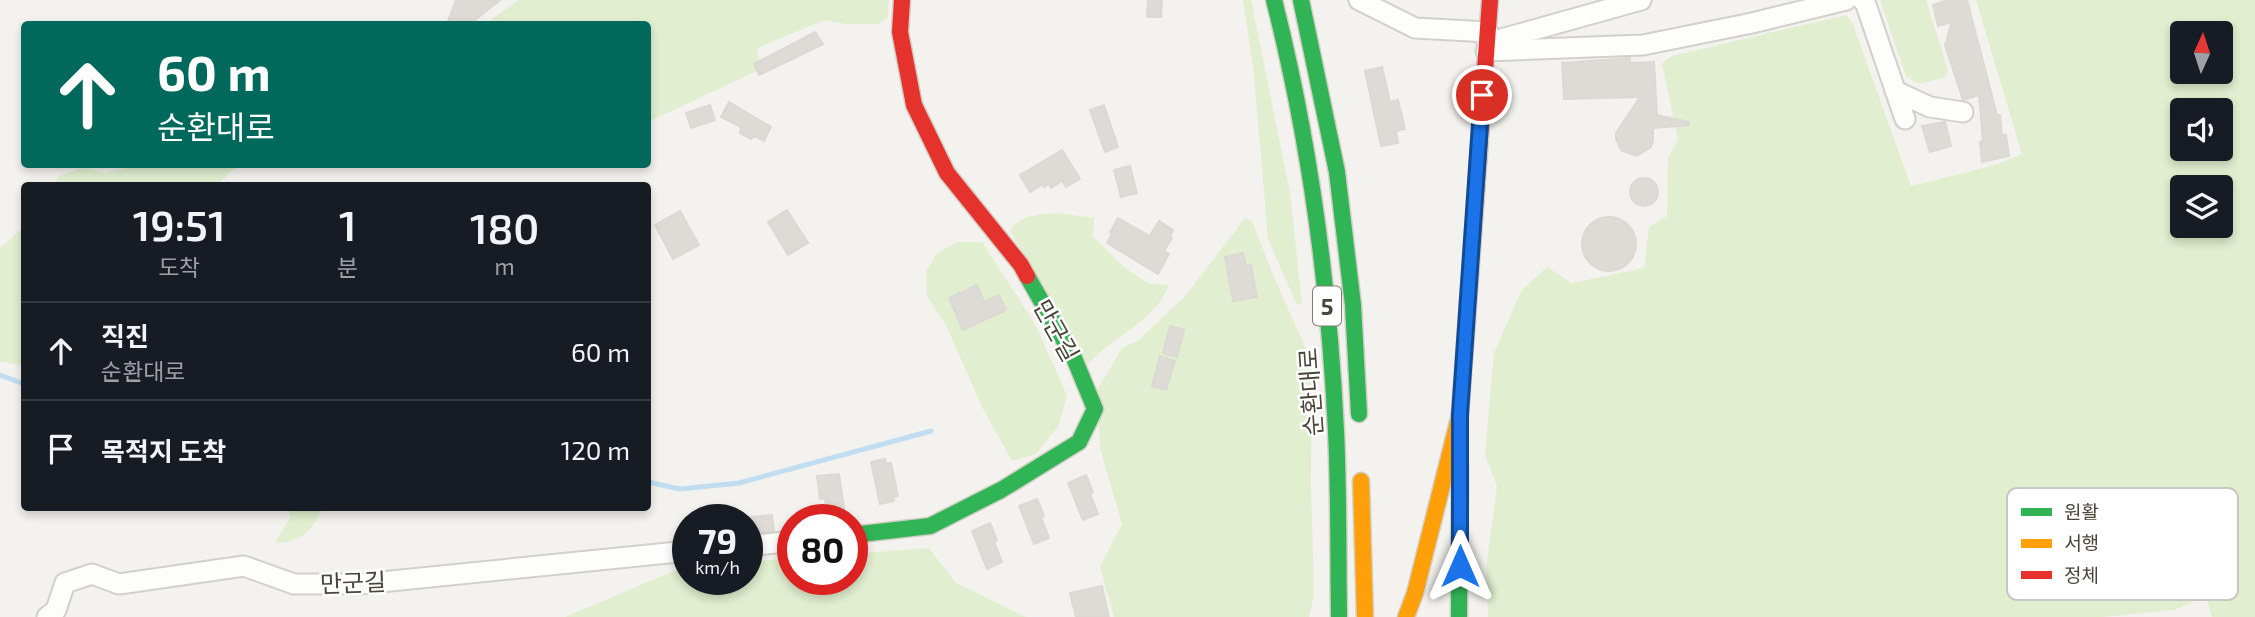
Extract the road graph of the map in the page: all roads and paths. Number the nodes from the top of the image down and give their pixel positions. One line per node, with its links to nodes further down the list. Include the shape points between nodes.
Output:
1 (902, 0): 16 (main road, 만군길, via 900,32 914,105 947,173 1021,265 1074,358 1095,409 1079,442 1001,490 930,526)
2 (1274, 0): 19 (main road, 순환대로 / 5, via 1313,183 1327,307 1336,432)
3 (1301, 0): 14 (main road, 순환대로 / 5, via 1337,172 1353,305)
4 (1359, 0): 9 (street, via 1415,28)
5 (1490, 0): 9 (main road)
6 (1641, 0): 9 (street)
7 (1846, 0): 9 (street, via 1643,45)
8 (1862, 0): 10 (street)
9 (1487, 42): 13 (main road)
10 (1895, 91): 11 (street, via 1930,107); 12 (street)
11 (1963, 112)
12 (1905, 119)
13 (1460, 414): 21 (main road); 22 (main road)
14 (1359, 426)
15 (1361, 467): 20 (main road)
16 (868, 533)
17 (672, 553): 18 (street, 만군길, via 360,584 294,584 244,566 119,584 92,574 65,583 56,610)
18 (47, 617)
19 (1339, 617)
20 (1365, 617)
21 (1406, 617)
22 (1459, 617)

